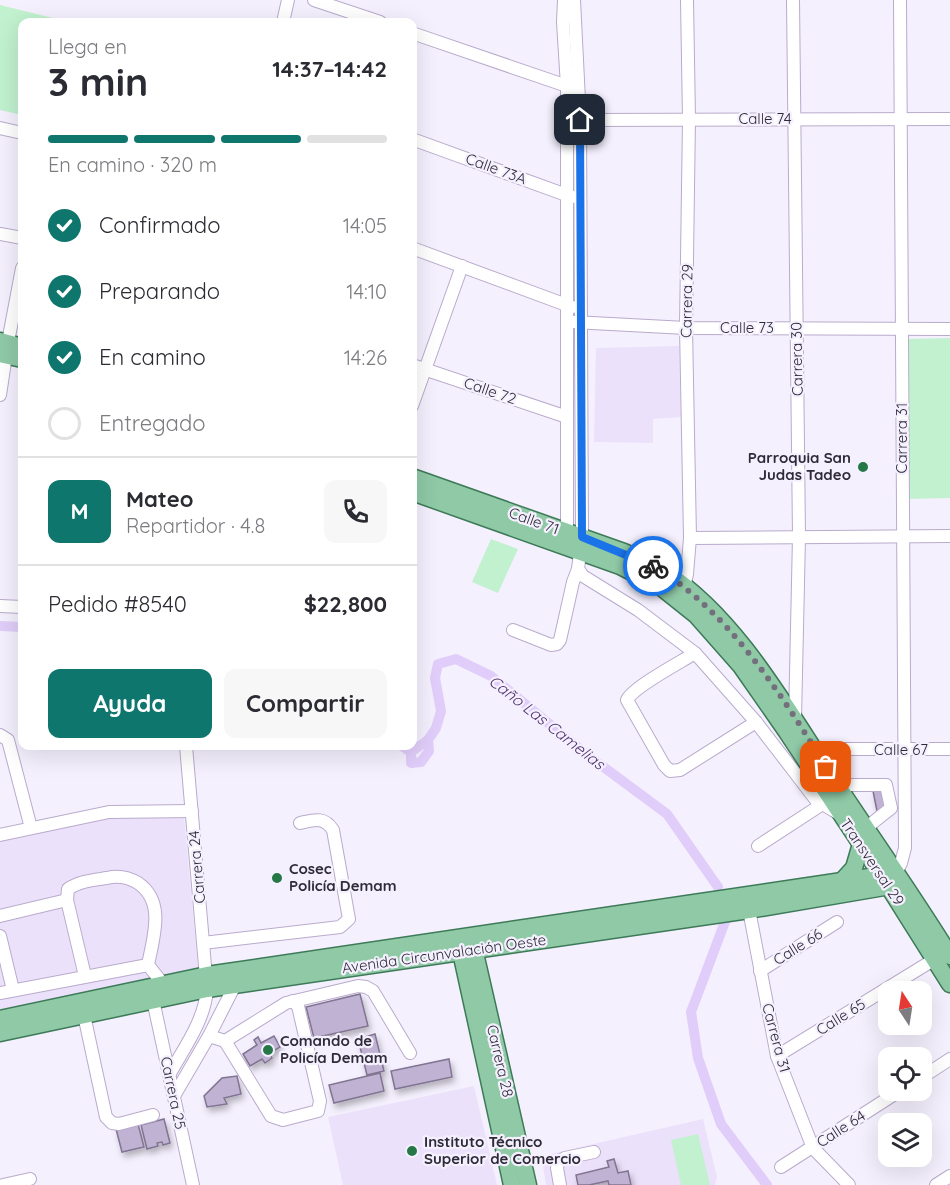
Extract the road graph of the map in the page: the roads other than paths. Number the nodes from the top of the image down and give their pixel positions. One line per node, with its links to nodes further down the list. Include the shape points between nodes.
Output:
1 (288, 0): 8 (street)
2 (314, 0): 9 (street)
3 (564, 0): 11 (street)
4 (574, 0): 16 (street)
5 (687, 0): 12 (street, Carrera 29)
6 (793, 0): 13 (street, Carrera 30)
7 (900, 0): 14 (street, Carrera 31)
8 (285, 18)
9 (368, 18)
10 (417, 35): 11 (street)
11 (567, 86): 20 (street)
12 (689, 119): 13 (street, Calle 74); 16 (street, Calle 74); 31 (street, Carrera 29)
13 (794, 119): 14 (street, Calle 74); 32 (street, Carrera 30)
14 (901, 119): 15 (street, Calle 74); 33 (street, Carrera 31)
15 (950, 119)
16 (580, 120): 21 (street)
17 (0, 128): 18 (street)
18 (18, 132)
19 (417, 141): 20 (street, Calle 73A)
20 (567, 195): 21 (street, Calle 73A); 27 (street)
21 (580, 199): 28 (street)
22 (0, 234): 23 (street)
23 (18, 237)
24 (417, 250): 25 (street)
25 (462, 266): 27 (street); 37 (street)
26 (18, 295): 35 (street)
27 (567, 306): 28 (street); 29 (street)
28 (581, 309): 30 (street)
29 (567, 321): 30 (street, Calle 73); 40 (street)
30 (581, 323): 31 (street, Calle 73); 47 (street)
31 (686, 328): 32 (street, Calle 73); 46 (street, Carrera 29)
32 (796, 328): 33 (street, Calle 73); 44 (street, Carrera 30)
33 (901, 328): 34 (street, Calle 73); 45 (street, Carrera 31)
34 (950, 328)
35 (10, 350): 39 (street)
36 (417, 367): 37 (street, Calle 72)
37 (425, 370): 38 (street); 40 (street, Calle 72)
38 (417, 392)
39 (0, 394)
40 (567, 417): 47 (street)
41 (417, 479): 47 (main road, Calle 71)
42 (417, 494): 47 (main road, Calle 71)
43 (950, 536): 45 (street)
44 (799, 537): 45 (street); 46 (street); 54 (street, Carrera 30)
45 (902, 537): 60 (street, Carrera 31)
46 (690, 538): 49 (street, Carrera 29)
47 (574, 542): 48 (street); 49 (main road, Calle 71)
48 (578, 569): 52 (street, via 557,644); 53 (street)
49 (682, 594): 54 (main road, Transversal 29, via 729,631); 64 (main road, Transversal 29, via 741,666)
50 (0, 606): 51 (street)
51 (18, 607)
52 (513, 630)
53 (695, 653): 55 (street); 55 (street, via 627,700 664,765 670,771 680,770)
54 (795, 718): 59 (main road, Transversal 29)
55 (756, 722): 62 (street)
56 (0, 735): 66 (street, via 8,740)
57 (950, 749): 60 (street, Calle 67)
58 (186, 750): 63 (street, Carrera 24)
59 (815, 750): 60 (street, Calle 67); 61 (main road, Transversal 29)
60 (904, 750): 71 (street, Carrera 31, via 905,848)
61 (837, 785): 68 (main road, Transversal 29); 68 (street, via 886,785 891,808)
62 (821, 805): 64 (street); 69 (street)
63 (192, 810): 66 (street, via 109,812); 77 (street, Carrera 24)
64 (841, 815): 68 (main road, Transversal 29)
65 (300, 823): 77 (street, via 320,819 333,830 348,919 345,924)
66 (31, 828): 67 (street)
67 (0, 835)
68 (860, 836): 70 (main road, via 854,868); 71 (main road, Transversal 29)
69 (758, 846)
70 (843, 880): 71 (main road, Avenida Circunvalación Oeste); 78 (main road, Avenida Circunvalación Oeste)
71 (892, 880): 73 (main road, Avenida Circunvalación Oeste); 79 (main road, Transversal 29)
72 (67, 900): 74 (street); 80 (street, via 68,890 75,884 117,876 141,884 150,896 156,920); 82 (street)
73 (749, 910): 78 (main road, Avenida Circunvalación Oeste); 81 (street, Carrera 31)
74 (0, 916)
75 (837, 922): 81 (street, Calle 66)
76 (0, 936): 87 (street)
77 (203, 943): 83 (street, Carrera 24)
78 (466, 944): 83 (main road, Avenida Circunvalación Oeste); 85 (main road, Avenida Circunvalación Oeste); 111 (main road, Carrera 28); 112 (main road, Carrera 28)
79 (946, 955): 86 (main road, Transversal 29); 97 (street, Calle 65)
80 (148, 965): 82 (street); 84 (street)
81 (760, 971): 97 (street, Carrera 31)
82 (85, 976): 87 (street)
83 (207, 982): 84 (main road, Avenida Circunvalación Oeste); 85 (main road, Avenida Circunvalación Oeste); 89 (main road, Avenida Circunvalación Oeste); 100 (street, via 202,1015)
84 (163, 984): 92 (main road, Avenida Circunvalación Oeste)
85 (235, 984): 94 (street)
86 (950, 984)
87 (14, 990): 88 (street)
88 (0, 993)
89 (153, 1000): 91 (main road, Avenida Circunvalación Oeste); 100 (street, Carrera 25)
90 (293, 1001): 95 (street); 95 (street, via 298,1006 320,1101 318,1111 283,1120 271,1116); 96 (street, via 366,987 373,991)
91 (84, 1015): 93 (main road, Avenida Circunvalación Oeste); 103 (street, via 106,1117 119,1124)
92 (0, 1019)
93 (0, 1032)
94 (209, 1036): 95 (street); 101 (street)
95 (225, 1041)
96 (410, 1053)
97 (777, 1056): 104 (street, Carrera 31)
98 (950, 1059): 99 (street)
99 (932, 1071)
100 (169, 1075): 101 (street, Carrera 25)
101 (174, 1096): 110 (street, Carrera 25)
102 (885, 1101): 104 (street, Calle 64)
103 (153, 1115)
104 (813, 1148): 106 (street, Calle 64); 114 (street, Carrera 31)
105 (594, 1152): 113 (street, via 558,1162)
106 (781, 1167)
107 (950, 1176): 115 (street)
108 (30, 1179): 109 (street)
109 (3, 1185)
110 (192, 1185)
111 (513, 1185)
112 (528, 1185)
113 (560, 1185)
114 (849, 1185)
115 (936, 1185)

